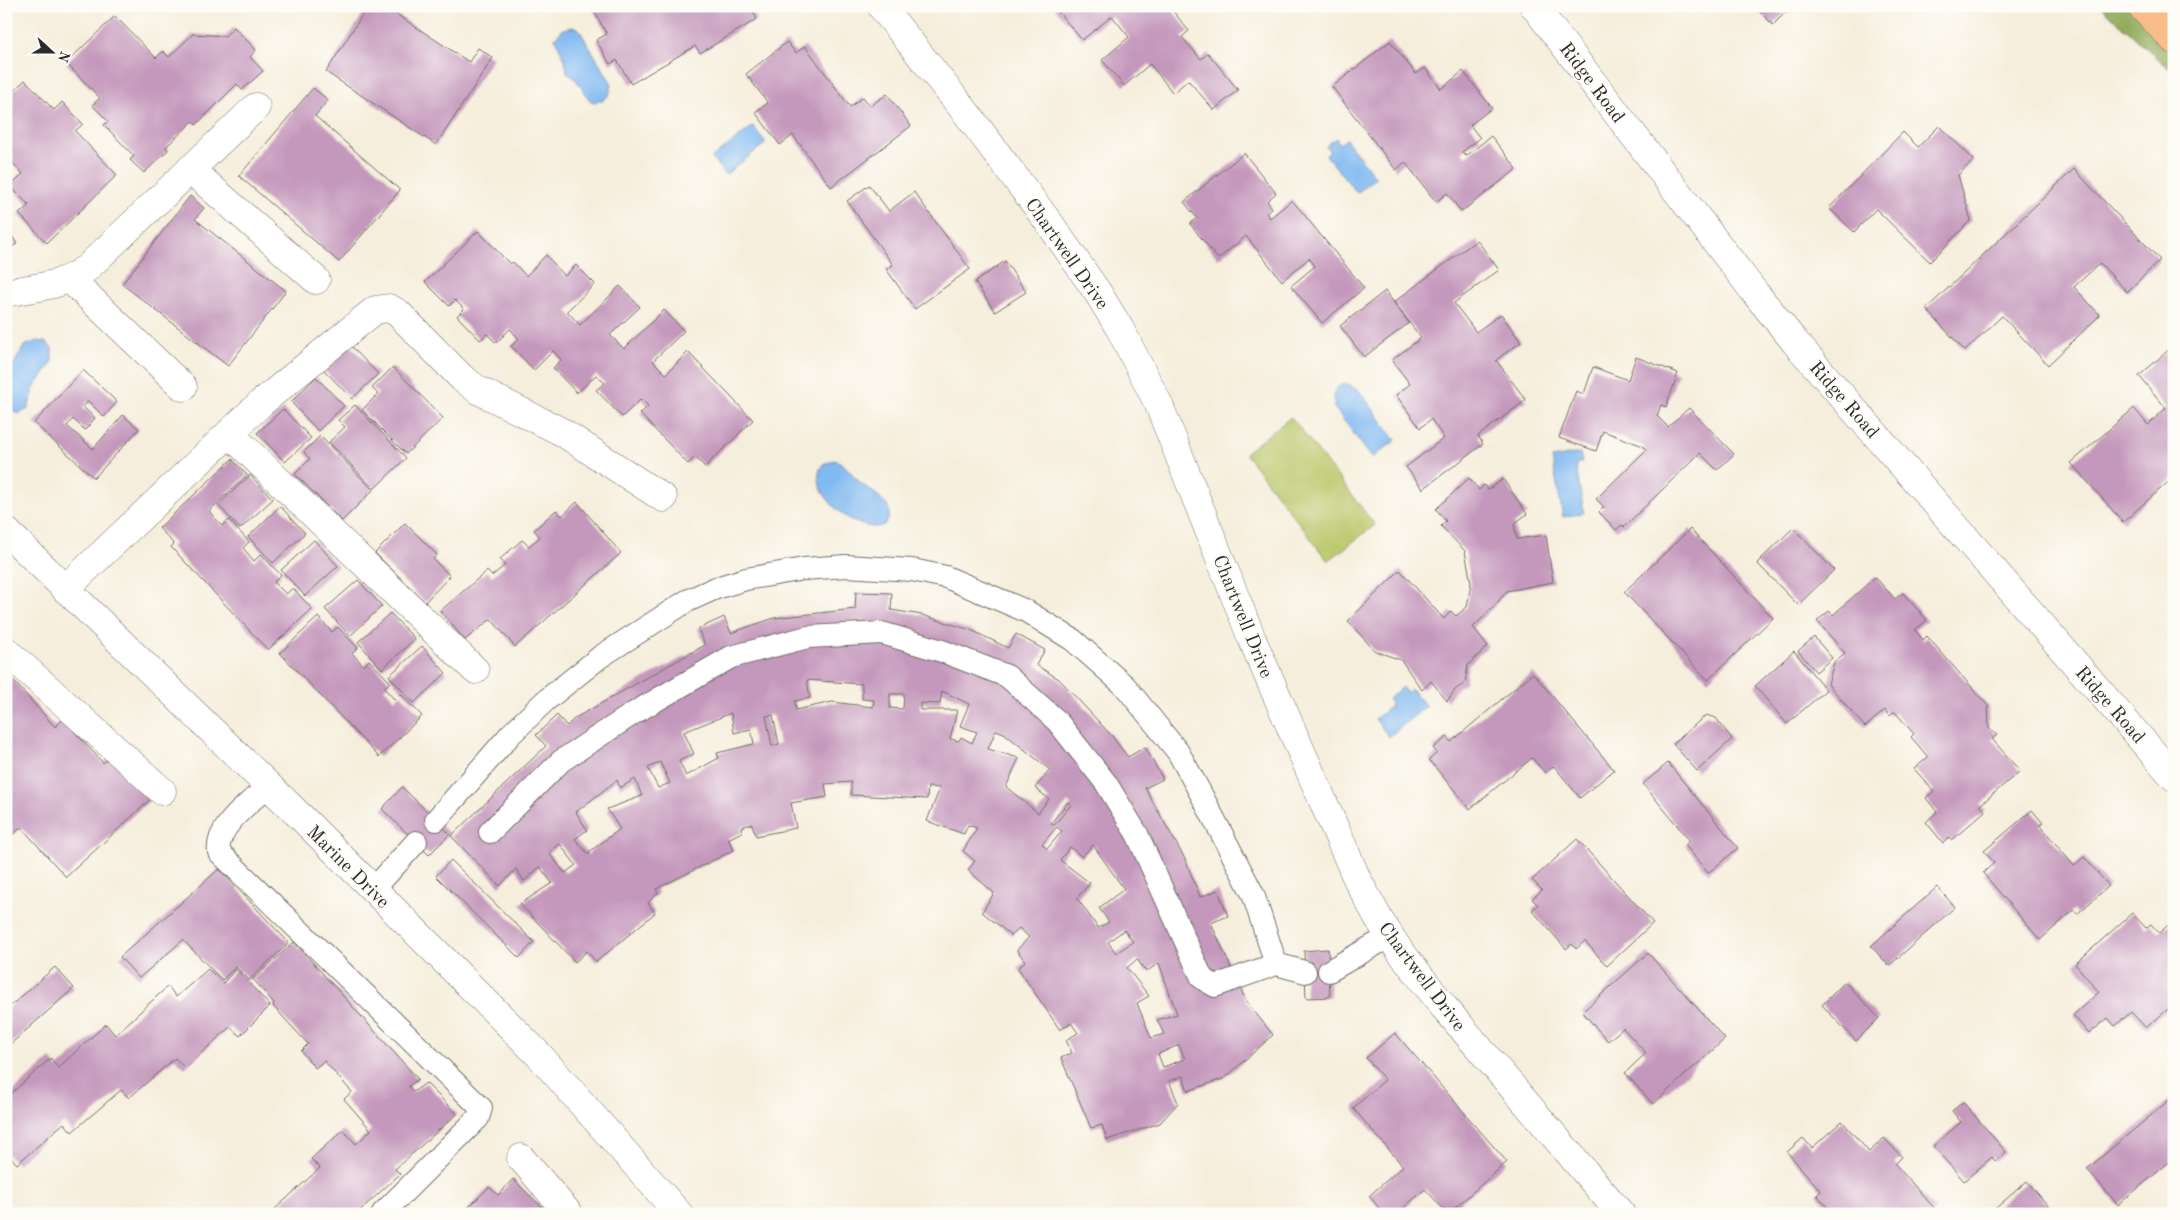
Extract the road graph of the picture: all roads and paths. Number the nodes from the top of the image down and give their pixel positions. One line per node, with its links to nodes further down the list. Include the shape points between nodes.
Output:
1 (881, 6): 24 (street, Chartwell Drive, via 1050,224 1120,329 1159,406 1252,639 1354,872)
2 (1534, 6): 17 (street, Ridge Road, via 1795,342)
3 (2141, 6): 4 (highway)
4 (2174, 40)
5 (256, 107): 6 (street)
6 (190, 170): 7 (street); 8 (street)
7 (71, 280): 9 (street); 10 (street)
8 (316, 280)
9 (6, 293)
10 (183, 387)
11 (229, 433): 12 (street, via 375,310 389,308 398,312 462,378 478,390 562,432); 14 (street); 16 (street)
12 (663, 498)
13 (6, 531): 14 (street, Marine Drive)
14 (65, 589): 18 (street, Marine Drive)
15 (6, 651): 19 (street)
16 (475, 670)
17 (2174, 777)
18 (268, 786): 23 (street, Marine Drive); 29 (lane, via 223,829 218,842 220,852 481,1108 478,1118)
19 (162, 790)
20 (436, 820): 25 (lane, via 510,735 545,701 600,657 687,601 746,579 804,568 846,566 912,570 946,577 1026,611 1073,640 1125,686 1178,752 1252,894)
21 (490, 832): 25 (lane, via 561,761 634,713 731,657 808,637 882,633 1007,676 1057,720 1106,782 1137,834 1202,978 1215,986)
22 (416, 842): 23 (lane)
23 (373, 890): 31 (street, Marine Drive, via 540,1056)
24 (1390, 936): 26 (lane); 32 (street, Chartwell Drive, via 1444,1007)
25 (1276, 964): 27 (lane)
26 (1329, 971)
27 (1305, 972)
28 (521, 1158): 30 (street)
29 (384, 1213)
30 (569, 1214)
31 (679, 1214)
32 (1621, 1214)

